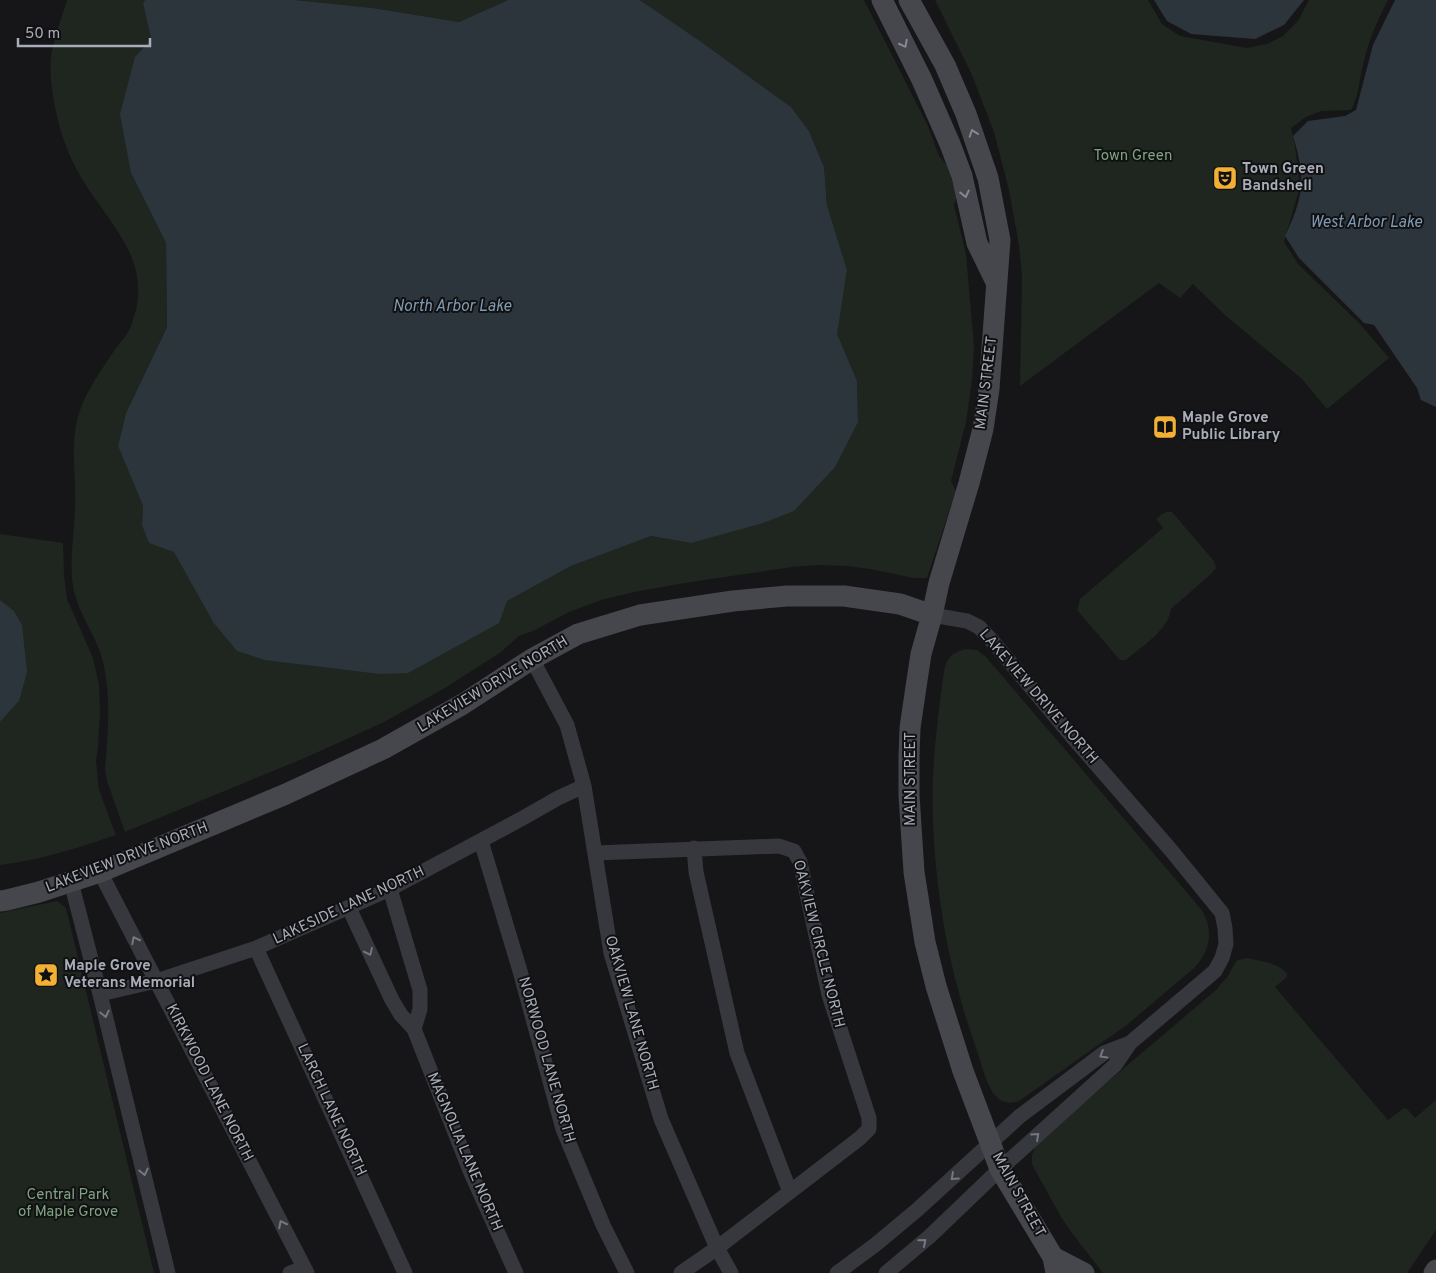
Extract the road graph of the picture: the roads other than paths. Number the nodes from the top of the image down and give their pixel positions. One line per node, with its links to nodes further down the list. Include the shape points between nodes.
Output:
1 (882, 0): 3 (street, MAIN STREET, one-way to 3, via 950,144 962,176 977,243)
2 (909, 0): 3 (street, MAIN STREET, one-way to 2, via 1000,240 988,178 945,66)
3 (996, 283): 4 (street, MAIN STREET, via 983,429)
4 (932, 615): 5 (street, LAKEVIEW DRIVE NORTH, via 900,604 844,596 787,596 733,601 640,615 578,634); 19 (street, LAKEVIEW DRIVE NORTH, via 967,621 994,643 1222,913 1226,944 1215,971); 20 (street, MAIN STREET, via 921,654 910,728 909,795 914,872 936,986)
5 (532, 660): 6 (street, OAKVIEW LANE NORTH, via 567,725); 10 (street, LAKEVIEW DRIVE NORTH, via 383,749 286,794)
6 (584, 786): 7 (street, LAKESIDE LANE NORTH); 9 (street, OAKVIEW LANE NORTH)
7 (481, 841): 12 (street, LAKESIDE LANE NORTH); 30 (street, NORWOOD LANE NORTH, via 563,1129)
8 (694, 848): 9 (street, OAKVIEW CIRCLE NORTH); 22 (street, via 696,872 737,1053); 22 (street, OAKVIEW CIRCLE NORTH, via 779,846 794,851 800,862 829,995 869,1118 869,1130)
9 (595, 852): 23 (street, OAKVIEW LANE NORTH, via 611,953 661,1119)
10 (100, 872): 11 (street, LAKEVIEW DRIVE NORTH); 16 (street, KIRKWOOD LANE NORTH, one-way to 10)
11 (71, 882): 13 (street, LAKEVIEW DRIVE NORTH); 17 (street)
12 (390, 889): 14 (street, LAKESIDE LANE NORTH); 18 (street, via 420,990 420,1009)
13 (0, 901)
14 (349, 908): 15 (street, LAKESIDE LANE NORTH); 18 (street, MAGNOLIA LANE NORTH, one-way to 18, via 392,1000)
15 (256, 948): 16 (street, LAKESIDE LANE NORTH); 28 (street, LARCH LANE NORTH)
16 (156, 981): 17 (street, LAKESIDE LANE NORTH); 26 (street, KIRKWOOD LANE NORTH, one-way to 16)
17 (100, 994): 27 (street, one-way to 27)
18 (414, 1029): 29 (street, MAGNOLIA LANE NORTH, via 471,1173)
19 (1130, 1042): 20 (street, one-way to 20, via 1104,1053 1020,1116); 21 (street, one-way to 19, via 1115,1065)
20 (990, 1144): 21 (street, MAIN STREET); 33 (street, one-way to 33, via 917,1210)
21 (1000, 1168): 24 (street, MAIN STREET); 34 (street, one-way to 21, via 929,1237)
22 (790, 1192): 23 (street, OAKVIEW CIRCLE NORTH)
23 (717, 1248): 31 (street, OAKVIEW CIRCLE NORTH); 32 (street, OAKVIEW LANE NORTH)
24 (1054, 1265): 35 (street, MAIN STREET)
25 (1436, 1270): 36 (street)
26 (300, 1271)
27 (168, 1273)
28 (405, 1273)
29 (516, 1273)
30 (626, 1273)
31 (681, 1273)
32 (731, 1273)
33 (837, 1273)
34 (886, 1273)
35 (1084, 1273)
36 (1434, 1273)

